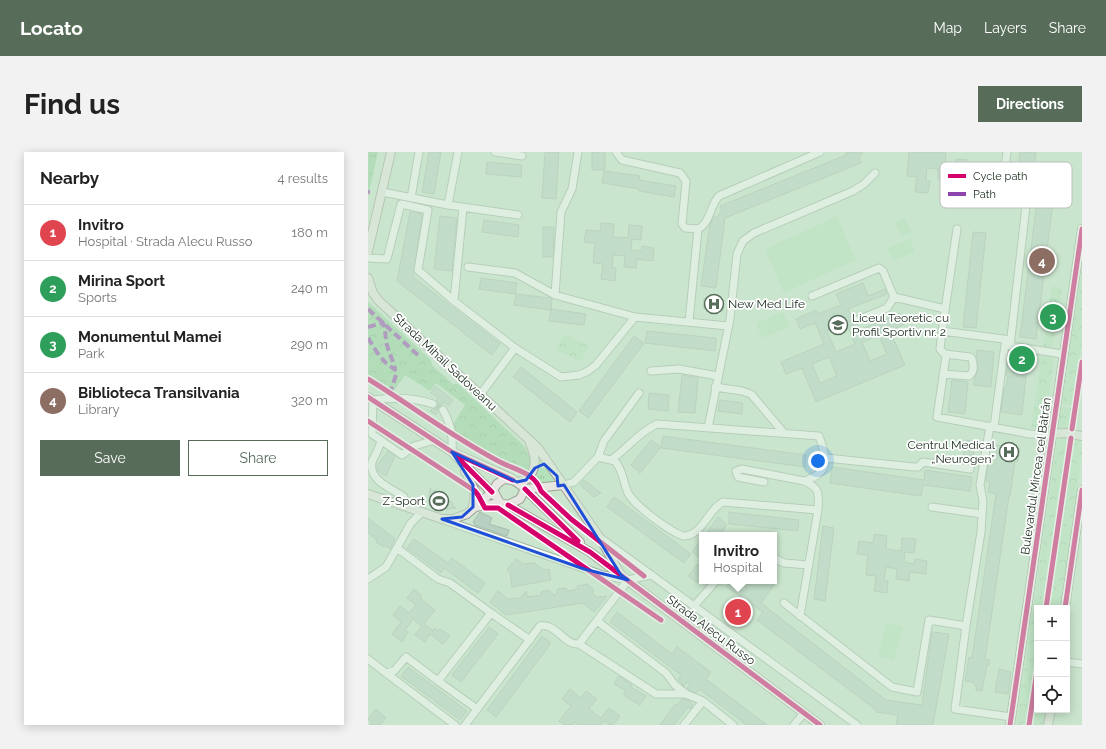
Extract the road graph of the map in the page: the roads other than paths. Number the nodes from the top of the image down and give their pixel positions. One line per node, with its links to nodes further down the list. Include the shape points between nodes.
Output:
1 (391, 152): 12 (main road)
2 (420, 152): 13 (street)
3 (458, 152): 14 (street)
4 (495, 152): 9 (street)
5 (578, 152): 25 (street, via 572,189 561,212)
6 (616, 152): 18 (street, via 622,160 680,173 686,181 682,224 685,228)
7 (820, 152): 18 (street, via 719,196 711,206 704,224)
8 (1007, 152): 10 (street)
9 (522, 156)
10 (1006, 162)
11 (875, 173): 33 (street, via 853,191 743,241 737,254)
12 (382, 192): 13 (street); 21 (main road)
13 (411, 198): 14 (street)
14 (448, 205): 15 (street)
15 (463, 208): 17 (street); 28 (street)
16 (1026, 208): 35 (street)
17 (518, 215)
18 (698, 229): 32 (street)
19 (957, 229): 29 (street)
20 (1082, 229): 38 (main road, Bulevardul Mircea cel Bătrân)
21 (368, 251)
22 (368, 258): 28 (street, via 387,259 401,204 428,210 418,270)
23 (468, 267): 25 (street, via 515,273)
24 (368, 278): 44 (main road, Strada Mihail Sadoveanu, via 379,301)
25 (555, 295): 30 (street)
26 (812, 296): 27 (street, via 879,268 883,271)
27 (894, 297): 29 (street); 31 (street, via 887,308)
28 (454, 301): 36 (street)
29 (946, 309): 34 (street)
30 (635, 317): 32 (street); 36 (street, via 596,364 579,374 561,377)
31 (856, 321)
32 (688, 322): 33 (street)
33 (728, 326): 41 (street)
34 (942, 331): 35 (street); 37 (street, via 940,349)
35 (1011, 343): 38 (street); 48 (street, via 1005,346)
36 (515, 348): 44 (street)
37 (945, 354): 40 (street); 40 (street, via 970,357 973,370 969,376)
38 (1063, 354): 51 (main road, Bulevardul Mircea cel Bătrân)
39 (651, 371): 41 (street, via 679,370)
40 (943, 374): 48 (street, via 937,417)
41 (718, 376): 42 (street)
42 (715, 387): 49 (street); 50 (street, via 751,394)
43 (639, 393): 57 (street, via 604,441)
44 (480, 395): 55 (main road, Strada Mihail Sadoveanu)
45 (371, 399): 46 (street, via 411,398); 53 (main road, Strada Alecu Russo); 54 (street, via 372,434)
46 (433, 404)
47 (443, 410): 56 (street, via 452,433)
48 (992, 426): 51 (street, via 1030,434); 80 (street, via 980,486)
49 (708, 428): 50 (street); 59 (street, via 657,424 645,430)
50 (784, 433): 58 (street, via 818,436)
51 (1052, 435): 52 (main road, via 1065,433); 111 (main road, Bulevardul Mircea cel Bătrân)
52 (1082, 436)
53 (435, 440): 54 (street, via 414,446 402,455); 56 (main road, Strada Alecu Russo)
54 (381, 441): 75 (street, via 371,471 378,481 404,497)
55 (529, 441): 61 (main road, via 534,452); 62 (main road, Strada Mihail Sadoveanu, via 538,448)
56 (452, 452): 60 (main road, Strada Alecu Russo); 65 (main road, Strada Alecu Russo)
57 (598, 457): 59 (street); 68 (street, via 574,482)
58 (826, 458): 63 (street, via 914,468 923,462); 66 (street, via 822,471)
59 (611, 460): 78 (street, via 618,464 628,492 636,503 683,536 696,533 714,508 723,502)
60 (460, 461): 73 (main road, Strada Alecu Russo); 76 (main road, via 473,485)
61 (535, 468): 62 (main road, via 542,464); 65 (main road, via 526,480)
62 (552, 469): 64 (main road, Strada Mihail Sadoveanu)
63 (970, 469)
64 (557, 476): 68 (main road, Strada Mihail Sadoveanu); 69 (main road, via 556,483)
65 (515, 481): 70 (main road, Strada Alecu Russo); 73 (main road, via 504,479 497,484)
66 (804, 481): 67 (street, via 742,469 736,471 738,477); 78 (street, via 817,488)
67 (764, 482)
68 (564, 485): 69 (main road); 82 (main road, Strada Mihail Sadoveanu)
69 (552, 486): 70 (main road)
70 (525, 489): 73 (main road, via 520,499); 84 (main road, Strada Alecu Russo)
71 (1082, 490): 74 (main road)
72 (368, 494): 75 (main road)
73 (498, 497): 76 (main road); 76 (main road); 84 (main road, Strada Alecu Russo)
74 (1081, 501): 93 (main road)
75 (404, 506): 79 (main road)
76 (473, 507): 81 (main road, via 462,517)
77 (932, 507): 80 (street)
78 (818, 510): 86 (street)
79 (422, 512): 81 (main road); 83 (street, via 411,524)
80 (982, 514): 98 (street)
81 (442, 519): 90 (street, via 584,569)
82 (600, 538): 87 (main road, Strada Mihail Sadoveanu); 88 (street, Strada Alecu Russo)
83 (397, 548): 89 (street, via 386,567); 95 (street, via 438,579 450,583)
84 (590, 552): 87 (main road, Strada Alecu Russo)
85 (777, 560): 86 (street, via 784,563)
86 (809, 565): 96 (street)
87 (621, 575): 90 (main road, Strada Alecu Russo)
88 (650, 575): 90 (street); 94 (street, Strada Alecu Russo)
89 (368, 579)
90 (628, 580): 97 (street); 109 (main road, Strada Alecu Russo)
91 (713, 584): 94 (street)
92 (784, 603): 96 (street)
93 (1065, 605)
94 (694, 606): 118 (street, Strada Alecu Russo)
95 (491, 613): 99 (street); 105 (street)
96 (800, 616): 98 (street, via 892,687 917,692 929,620)
97 (597, 620): 100 (street); 106 (street, via 666,673)
98 (966, 626): 111 (street, via 955,709)
99 (530, 640): 100 (street, via 540,626 544,625 573,644); 108 (street)
100 (579, 644): 106 (street, via 656,694)
101 (368, 659): 104 (street)
102 (1070, 662): 103 (street)
103 (1082, 664)
104 (386, 673): 105 (street, via 394,671 406,657); 112 (street)
105 (438, 681): 108 (street)
106 (686, 694): 107 (street)
107 (703, 701): 114 (street); 115 (street)
108 (478, 709): 113 (street)
109 (804, 713): 116 (street); 117 (main road, Strada Alecu Russo)
110 (1050, 713): 119 (main road)
111 (1011, 721)
112 (454, 725)
113 (465, 725)
114 (684, 725)
115 (733, 725)
116 (794, 725)
117 (820, 725)
118 (857, 725)
119 (1048, 725)

